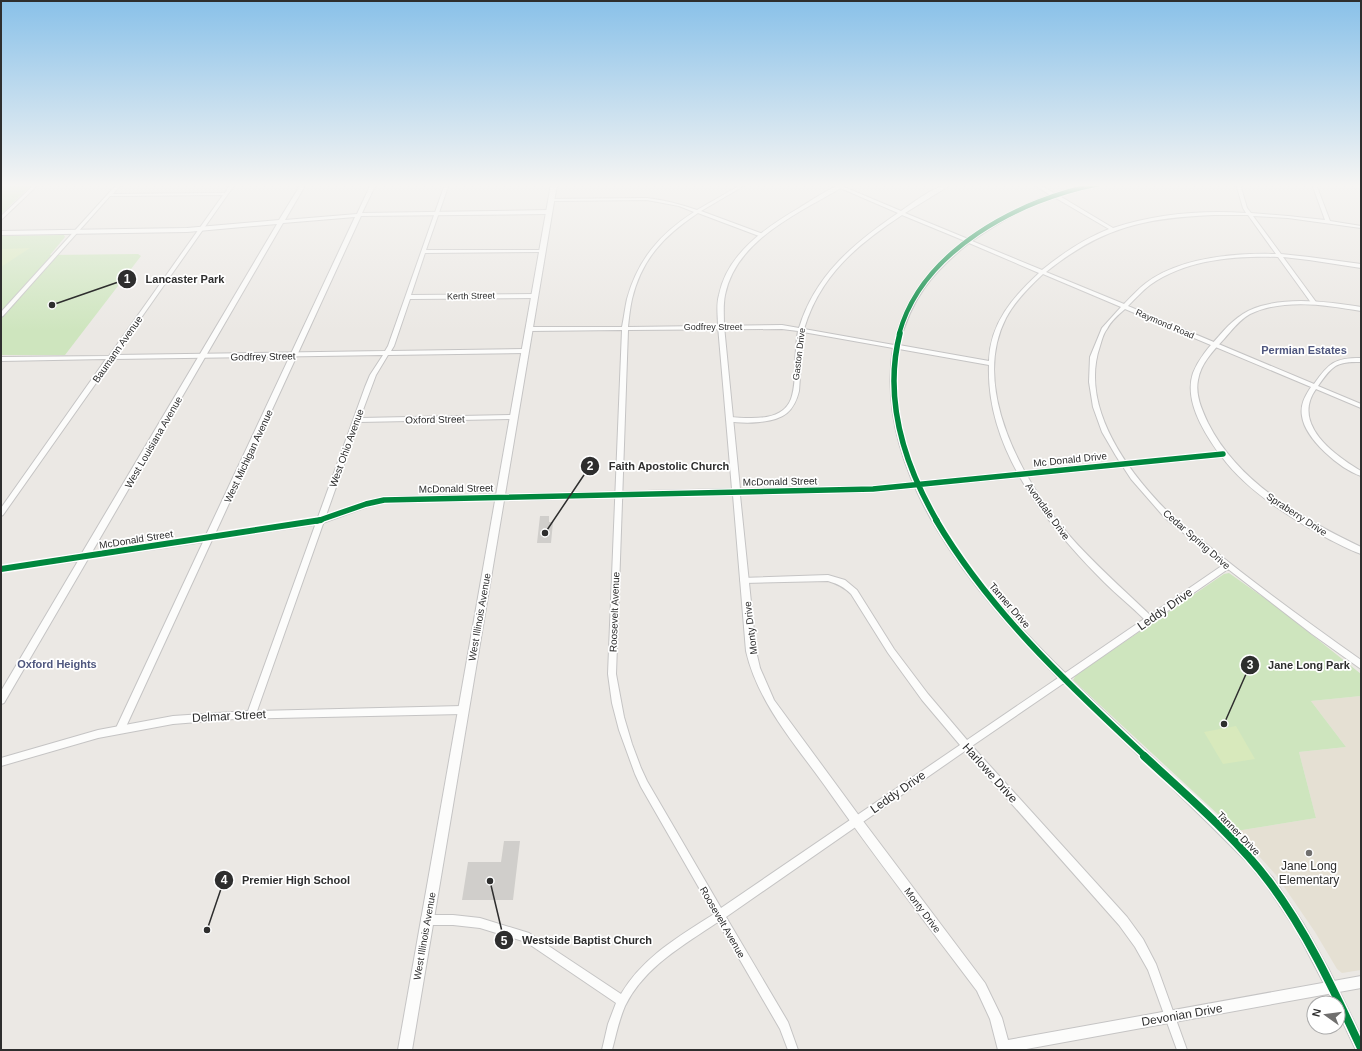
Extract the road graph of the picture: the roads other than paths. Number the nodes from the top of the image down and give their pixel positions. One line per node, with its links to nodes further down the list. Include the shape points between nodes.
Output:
1 (74, 233): 27 (street)
2 (199, 233): 38 (street, Baumann Avenue)
3 (275, 233): 37 (street, West Louisiana Avenue)
4 (350, 233): 36 (street, West Michigan Avenue)
5 (430, 233): 18 (street, West Ohio Avenue)
6 (545, 233): 17 (main road, West Illinois Avenue)
7 (668, 233): 29 (street, Roosevelt Avenue, via 646,259 631,288)
8 (755, 233): 15 (street)
9 (763, 233): 15 (street, Monty Drive)
10 (872, 233): 31 (street, Gaston Drive, via 843,258 819,289)
11 (950, 233): 16 (street, Raymond Road)
12 (979, 233): 16 (street, Tanner Drive)
13 (1104, 233): 21 (street, Avondale Drive, via 1072,249)
14 (1263, 233): 19 (street)
15 (760, 235): 28 (street, Monty Drive, via 740,256 728,275 721,302)
16 (969, 241): 21 (street, Raymond Road); 33 (street, Tanner Drive, via 947,258 924,284 908,311)
17 (542, 251): 18 (street); 22 (main road, West Illinois Avenue)
18 (424, 252): 23 (street, West Ohio Avenue)
19 (1280, 255): 20 (street, Cedar Spring Drive); 24 (street); 25 (street, Cedar Spring Drive, via 1230,257 1186,265 1149,283)
20 (1361, 266)
21 (1043, 273): 25 (street, Raymond Road); 41 (street, Avondale Drive, via 1023,290 1008,310 996,337)
22 (535, 296): 23 (street, Kerth Street); 30 (main road, West Illinois Avenue)
23 (408, 297): 35 (street, West Ohio Avenue)
24 (1314, 303): 26 (street, Spraberry Drive); 32 (street, Spraberry Drive, via 1290,303 1248,313 1235,321)
25 (1124, 307): 32 (street, Raymond Road); 48 (street, Cedar Spring Drive, via 1103,331 1094,352 1091,372 1097,413)
26 (1361, 309)
27 (1, 314)
28 (721, 326): 29 (street, Godfrey Street); 31 (street, Godfrey Street); 45 (street, Monty Drive)
29 (625, 328): 30 (street, Godfrey Street); 53 (street, Roosevelt Avenue)
30 (529, 329): 34 (main road, West Illinois Avenue)
31 (801, 330): 33 (street, Godfrey Street); 45 (street, Gaston Drive, via 795,393 790,406 780,415 768,418)
32 (1214, 345): 42 (street, Raymond Road); 47 (street, Spraberry Drive, via 1200,366 1194,392 1203,422)
33 (896, 346): 41 (street); 51 (street, Tanner Drive, via 893,383 896,415 905,452)
34 (525, 351): 35 (street, Godfrey Street); 44 (main road, West Illinois Avenue)
35 (386, 354): 36 (street, Godfrey Street); 46 (street, West Ohio Avenue, via 373,375)
36 (295, 355): 37 (street, Godfrey Street); 57 (street, West Michigan Avenue)
37 (202, 357): 38 (street, Godfrey Street); 59 (street, West Louisiana Avenue)
38 (111, 358): 39 (street, Godfrey Street); 55 (street, Baumann Avenue)
39 (1, 359)
40 (1361, 360): 42 (street, via 1333,364 1327,368)
41 (991, 363): 49 (street, Avondale Drive, via 992,391 997,414)
42 (1315, 387): 43 (street, Raymond Road); 50 (street, via 1304,408 1311,432 1331,454)
43 (1361, 406)
44 (513, 418): 46 (street, Oxford Street); 54 (main road, West Illinois Avenue)
45 (728, 419): 52 (street, Monty Drive)
46 (357, 420): 56 (street, West Ohio Avenue)
47 (1223, 454): 48 (street, Mc Donald Drive); 58 (street, Spraberry Drive, via 1279,505)
48 (1124, 464): 49 (street, Mc Donald Drive); 60 (street, Cedar Spring Drive, via 1168,516)
49 (1022, 474): 51 (street, Mc Donald Drive); 63 (street, Avondale Drive, via 1045,510 1073,544)
50 (1361, 474)
51 (918, 485): 52 (street, McDonald Street, via 862,490); 65 (street, Tanner Drive, via 934,517 970,573 1016,628)
52 (736, 492): 53 (street, McDonald Street); 62 (street, Monty Drive)
53 (618, 494): 54 (street, McDonald Street); 73 (street, Roosevelt Avenue, via 612,665 620,723 630,754 644,784)
54 (500, 497): 56 (street, McDonald Street, via 384,500); 67 (main road, West Illinois Avenue)
55 (1, 513)
56 (320, 521): 57 (street, McDonald Street); 68 (street, West Ohio Avenue)
57 (210, 537): 59 (street, McDonald Street); 69 (street, West Michigan Avenue)
58 (1361, 551)
59 (86, 556): 61 (street, McDonald Street); 66 (street, West Louisiana Avenue)
60 (1227, 566): 63 (street, Leddy Drive); 64 (street, Cedar Spring Drive)
61 (1, 569)
62 (744, 580): 70 (street, Harlowe Drive, via 828,578 847,586 854,592 908,675); 72 (street, Monty Drive, via 751,650 765,691)
63 (1150, 620): 65 (street, Leddy Drive)
64 (1361, 665)
65 (1064, 678): 70 (street, Leddy Drive); 76 (street, Tanner Drive, via 1252,861 1305,934)
66 (1, 700)
67 (462, 710): 68 (street, Delmar Street); 74 (main road, West Illinois Avenue)
68 (250, 714): 69 (street, Delmar Street, via 194,717)
69 (121, 728): 71 (street, Delmar Street)
70 (965, 745): 72 (street, Leddy Drive); 78 (street, Harlowe Drive, via 1123,921 1149,962)
71 (1, 762)
72 (856, 821): 73 (street, Leddy Drive); 79 (street, Monty Drive, via 981,988 996,1018)
73 (719, 916): 77 (street, Leddy Drive, via 658,956 642,971); 83 (street, Roosevelt Avenue, via 784,1026)
74 (426, 920): 77 (street, via 467,921 523,936 547,949); 81 (main road, West Illinois Avenue)
75 (1361, 982): 76 (street, Devonian Drive)
76 (1332, 987): 78 (street, Devonian Drive); 80 (street, Tanner Drive)
77 (622, 1001): 82 (street, Leddy Drive, via 609,1035)
78 (1170, 1017): 79 (street, Devonian Drive); 84 (street, Harlowe Drive)
79 (1003, 1048)
80 (1361, 1048)
81 (405, 1050)
82 (607, 1050)
83 (794, 1050)
84 (1182, 1050)

